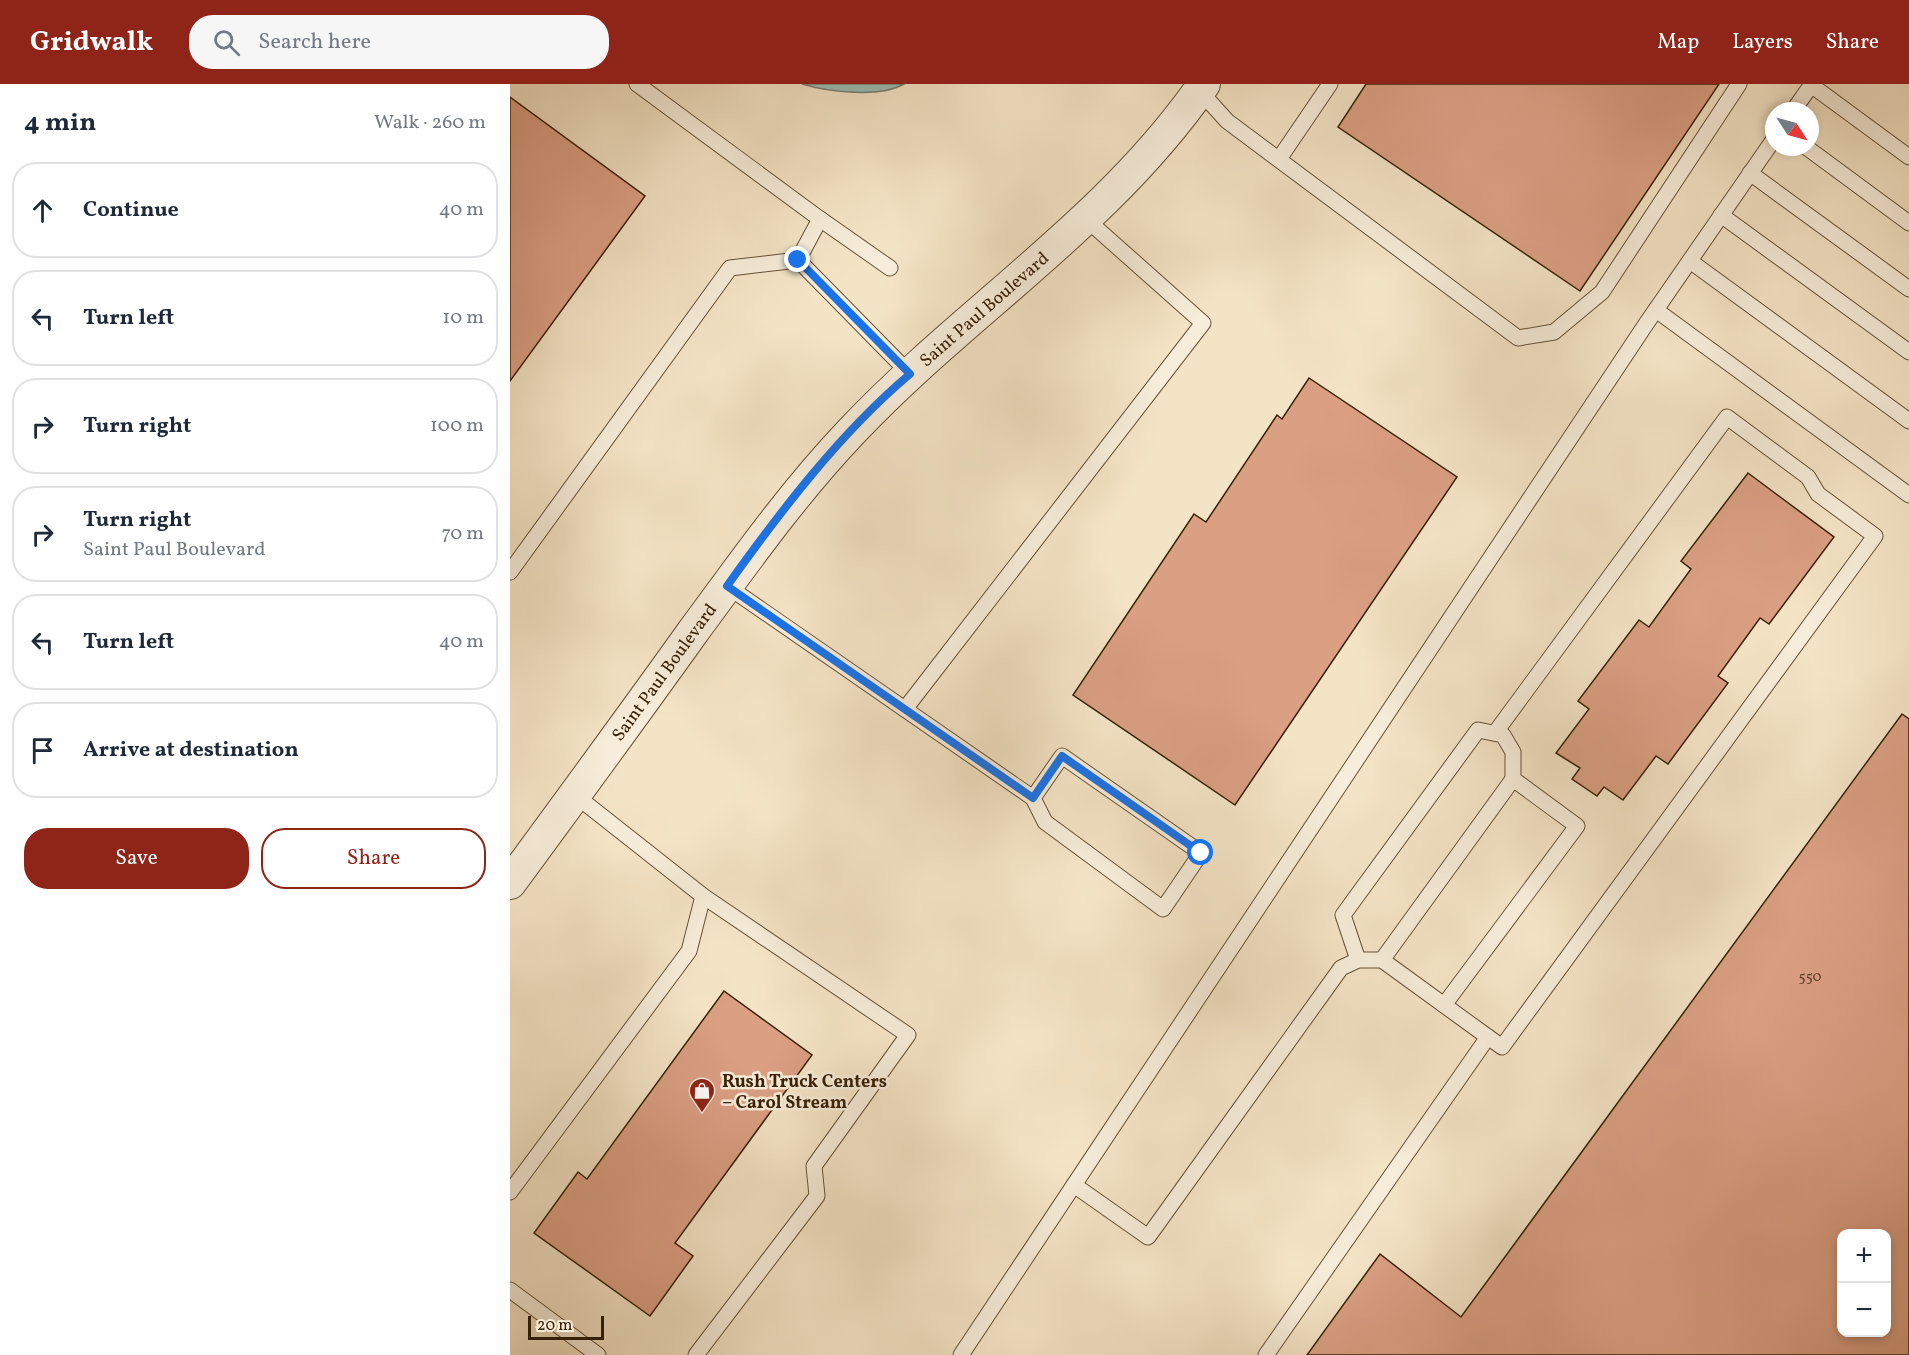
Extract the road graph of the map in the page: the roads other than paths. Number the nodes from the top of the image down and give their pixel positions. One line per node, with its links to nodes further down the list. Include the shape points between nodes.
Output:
1 (637, 84): 13 (lane)
2 (1330, 84): 10 (lane)
3 (1739, 84): 10 (lane, via 1602,292 1554,332 1518,338)
4 (1811, 85): 6 (lane); 9 (lane)
5 (1201, 87): 10 (lane, via 1227,121); 14 (street, Saint Paul Boulevard, via 1146,157)
6 (1799, 102)
7 (1765, 152): 11 (lane)
8 (1818, 156): 15 (lane)
9 (1909, 157)
10 (1279, 159)
11 (1750, 173): 12 (lane); 19 (lane)
12 (1721, 215): 17 (lane); 21 (lane)
13 (819, 219): 16 (lane); 18 (lane)
14 (1086, 219): 22 (street, Saint Paul Boulevard); 27 (lane, via 1203,323)
15 (1909, 223)
16 (798, 260): 22 (lane); 25 (lane, via 730,268)
17 (1690, 261): 20 (lane); 23 (lane)
18 (890, 268)
19 (1909, 289)
20 (1656, 310): 24 (lane); 38 (lane)
21 (1909, 352)
22 (910, 374): 26 (street, Saint Paul Boulevard, via 804,483)
23 (1909, 421)
24 (1909, 495)
25 (510, 572)
26 (727, 586): 27 (lane); 30 (street, Saint Paul Boulevard)
27 (905, 709): 31 (lane)
28 (1495, 733): 29 (lane, via 1503,735 1513,752); 34 (lane, via 1478,730 1343,915); 37 (lane, via 1727,417 1808,477 1818,494 1875,536 1502,1047)
29 (1513, 779): 35 (lane); 36 (lane, via 1577,826)
30 (575, 795): 32 (street, Saint Paul Boulevard); 33 (lane)
31 (1033, 798): 31 (lane, via 1062,756 1201,853 1163,909 1045,822)
32 (510, 884)
33 (703, 896): 39 (lane, via 689,951); 42 (lane, via 908,1035 814,1166 817,1196)
34 (1358, 960): 35 (lane); 38 (lane, via 1341,968 1148,1237)
35 (1382, 960): 36 (lane)
36 (1444, 1005): 37 (lane)
37 (1488, 1037): 44 (lane)
38 (1074, 1185): 43 (lane)
39 (510, 1192)
40 (510, 1290): 41 (lane)
41 (598, 1355)
42 (696, 1355)
43 (961, 1355)
44 (1266, 1355)

